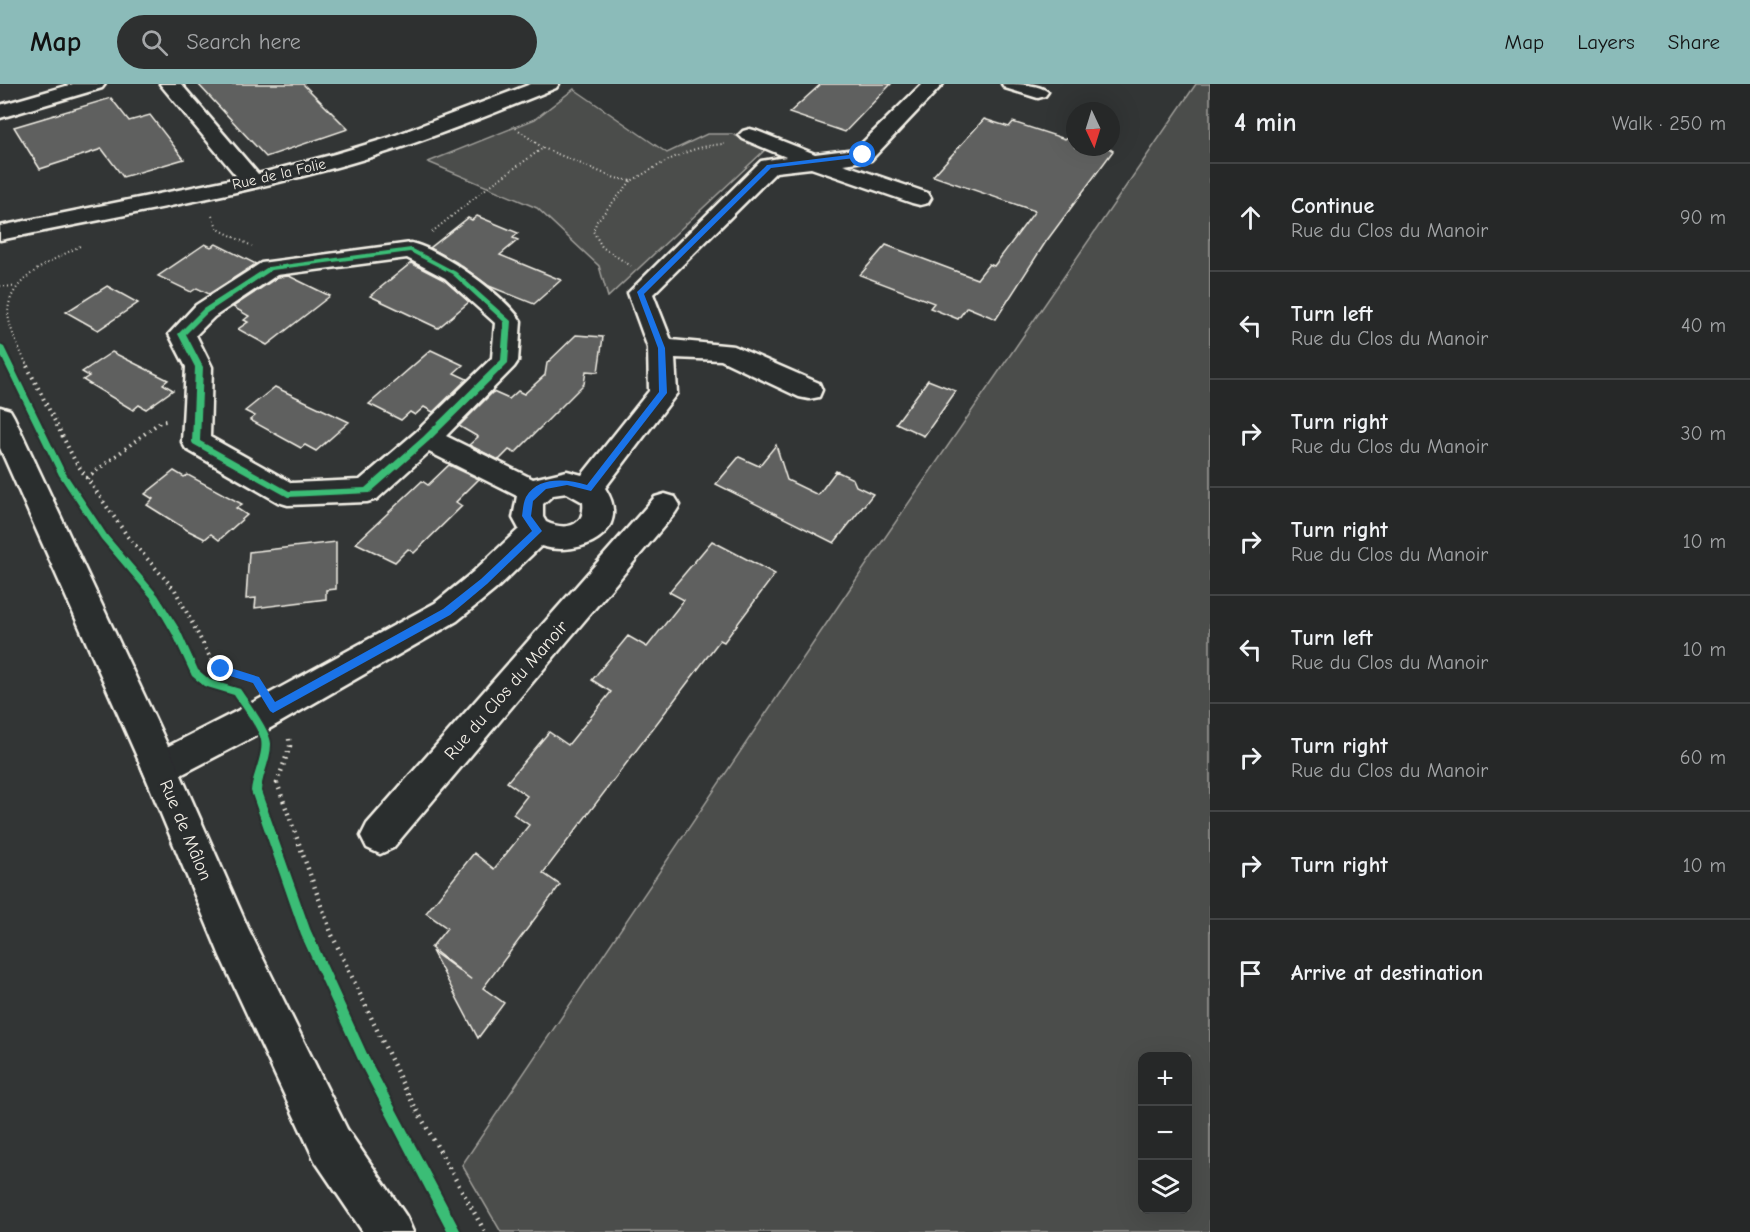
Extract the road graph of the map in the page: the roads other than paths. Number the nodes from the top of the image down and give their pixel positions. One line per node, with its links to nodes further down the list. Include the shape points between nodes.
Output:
1 (95, 84): 7 (street)
2 (170, 84): 10 (street)
3 (549, 84): 10 (street, Rue de la Folie, via 404,140)
4 (933, 84): 9 (street, via 863,155)
5 (1012, 84): 6 (street)
6 (1038, 92)
7 (0, 112)
8 (750, 135): 9 (street)
9 (813, 161): 11 (street); 13 (street, via 769,166 640,293)
10 (252, 180): 12 (street, Rue de la Folie)
11 (920, 198)
12 (0, 233)
13 (661, 348): 14 (street, via 725,352); 17 (street, via 663,393)
14 (809, 390)
15 (0, 417): 23 (street, Rue de Mâlon)
16 (426, 439): 16 (street, via 505,361 508,321 454,273 411,250 270,268 205,310 183,334 199,367 196,442 288,494 367,491); 18 (street)
17 (588, 489): 18 (street, via 567,482 544,486); 20 (street, via 600,505)
18 (535, 492): 21 (street, via 529,500 527,516)
19 (665, 505): 22 (street, Rue du Clos du Manoir)
20 (596, 524): 21 (street, via 568,538); 22 (street)
21 (537, 531): 23 (street, via 446,612)
22 (632, 544): 24 (street, Rue du Clos du Manoir)
23 (160, 768): 25 (street, Rue de Mâlon, via 234,942 331,1145)
24 (380, 836)
25 (390, 1232)

